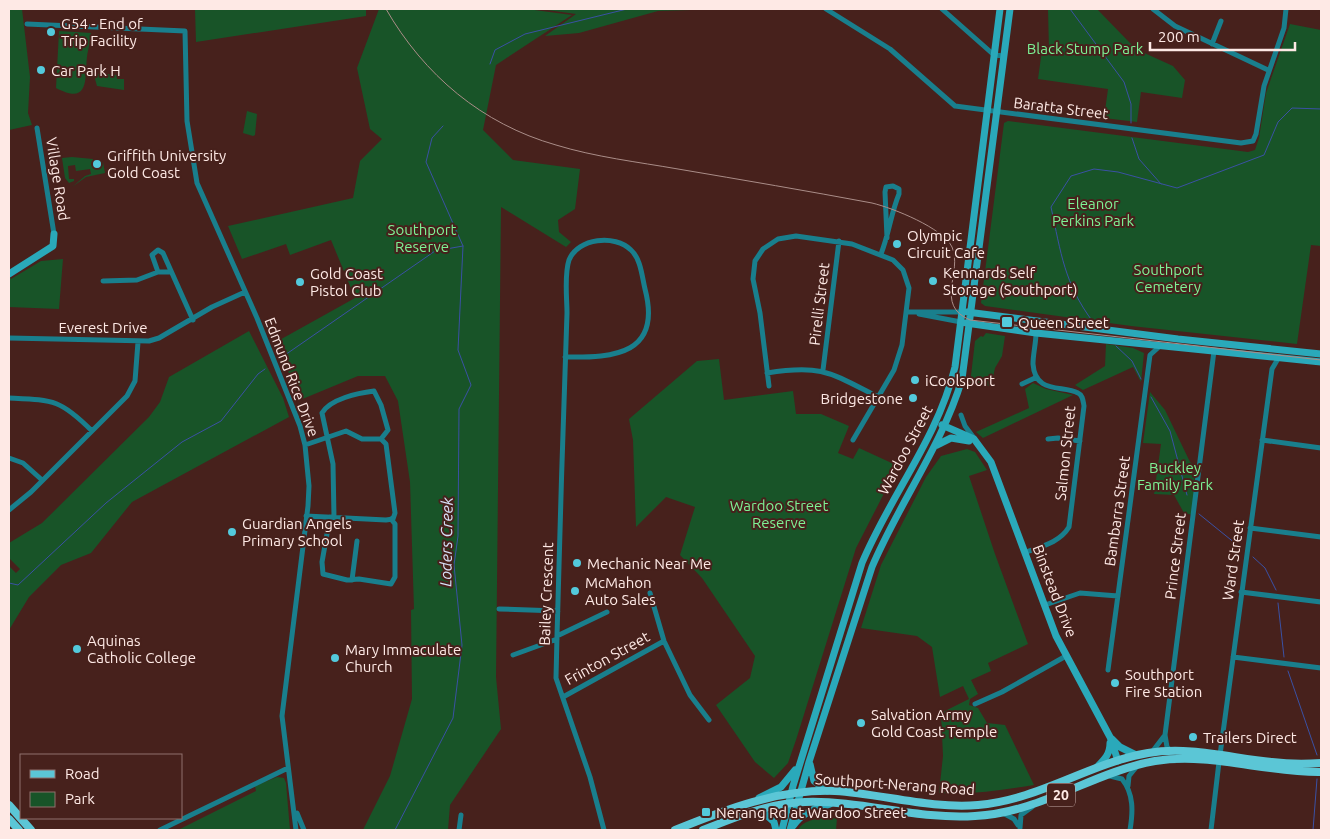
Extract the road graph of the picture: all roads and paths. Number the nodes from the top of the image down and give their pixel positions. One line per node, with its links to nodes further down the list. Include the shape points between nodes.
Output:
1 (826, 9): 13 (street, Baratta Street, via 890,49 955,106)
2 (942, 9): 10 (street)
3 (1000, 9): 10 (main road, Wardoo Street)
4 (1010, 9): 11 (main road, Wardoo Street)
5 (1153, 9): 9 (street, via 1175,26)
6 (1286, 9): 12 (street, via 1284,28)
7 (1222, 21): 9 (street)
8 (27, 24): 24 (street, Edmund Rice Drive, via 185,31 187,121 197,183)
9 (1212, 44): 12 (street)
10 (994, 55): 11 (street); 13 (main road, Wardoo Street)
11 (1004, 56): 14 (main road, Wardoo Street)
12 (1268, 70): 14 (street, Baratta Street, via 1256,134 1248,143)
13 (987, 111): 14 (street, Baratta Street); 26 (main road, Wardoo Street)
14 (997, 112): 27 (main road, Wardoo Street)
15 (37, 128): 16 (street, Village Road)
16 (54, 234): 22 (main road, via 53,246)
17 (886, 238): 17 (street, via 885,192 886,187 892,186 898,188 900,194 894,204); 19 (street)
18 (839, 241): 19 (street); 44 (street, Pirelli Street); 45 (street, via 789,236 772,242 758,256 753,279)
19 (880, 254): 25 (street, via 899,265 906,276)
20 (158, 272): 21 (street); 21 (street, via 152,255 158,250 162,252); 23 (street, via 137,280)
21 (170, 272): 28 (street)
22 (9, 274)
23 (103, 281)
24 (245, 292): 28 (street, Everest Drive, via 212,306); 62 (street, Edmund Rice Drive, via 298,420)
25 (909, 312): 26 (street); 29 (street); 49 (street, via 898,359)
26 (962, 312): 27 (main road); 29 (main road, Wardoo Street)
27 (971, 312): 30 (main road, Wardoo Street); 37 (main road, via 1178,340)
28 (192, 320): 33 (street, Everest Drive, via 159,338)
29 (961, 322): 30 (main road); 52 (main road, Wardoo Street, via 955,367)
30 (970, 324): 31 (main road); 53 (main road, Wardoo Street, via 962,380)
31 (1036, 333): 34 (main road); 46 (street, via 1033,364)
32 (9, 338): 33 (street, Everest Drive)
33 (138, 342): 54 (street, via 132,389)
34 (1142, 343): 35 (main road); 38 (street)
35 (1161, 346): 36 (main road); 38 (street)
36 (1214, 351): 39 (main road); 94 (street, Prince Street)
37 (1321, 354)
38 (1150, 355): 78 (street, Bambarra Street)
39 (1266, 356): 41 (main road); 43 (street)
40 (565, 357): 40 (street, Bailey Crescent, via 614,354 632,346 648,328 649,310 638,262 626,246 590,242 570,258); 82 (street, Bailey Crescent)
41 (1279, 357): 42 (main road); 43 (street, Ward Street)
42 (1321, 362)
43 (1272, 369): 59 (street, Ward Street)
44 (823, 370): 45 (street); 49 (street)
45 (767, 372): 48 (street)
46 (1038, 377): 47 (street); 61 (street, Salmon Street, via 1056,390 1078,393 1083,398)
47 (1022, 384)
48 (769, 386)
49 (878, 397): 58 (street)
50 (9, 398): 54 (street, via 60,404)
51 (961, 415): 60 (street, Binstead Drive)
52 (936, 424): 53 (main road, Binstead Drive); 101 (main road, Wardoo Street, via 862,563)
53 (945, 427): 60 (main road, Binstead Drive); 63 (main road, Wardoo Street)
54 (92, 431): 66 (street)
55 (327, 436): 56 (street, via 346,431 362,439); 56 (street, via 322,413 325,408 359,393 374,391 388,430); 62 (street); 69 (street, via 333,464)
56 (381, 439): 70 (street, via 386,444 395,513)
57 (1048, 439): 61 (street)
58 (853, 440)
59 (1262, 440): 64 (street); 71 (street, Ward Street)
60 (973, 441): 63 (main road, via 950,438); 74 (main road, Binstead Drive, via 983,450 996,472)
61 (1080, 441): 74 (street, Salmon Street, via 1069,526 1057,540)
62 (305, 445): 68 (street, Edmund Rice Drive, via 309,486)
63 (934, 447): 102 (main road, Wardoo Street, via 872,567)
64 (1321, 448)
65 (9, 458): 66 (street, via 23,463)
66 (42, 480): 67 (street)
67 (9, 510)
68 (306, 516): 69 (street); 105 (street, Edmund Rice Drive, via 282,716)
69 (332, 517): 70 (street); 75 (street, via 322,562 323,574)
70 (391, 519): 75 (street, via 395,524 395,577 391,584)
71 (1250, 528): 72 (street); 76 (street, Ward Street)
72 (1321, 537)
73 (357, 540): 75 (street)
74 (1026, 552): 80 (main road, Binstead Drive)
75 (352, 580)
76 (1241, 592): 79 (street); 88 (street, Ward Street)
77 (650, 593): 85 (street)
78 (1118, 596): 80 (street, via 1080,593); 90 (street, Bambarra Street)
79 (1321, 602)
80 (1045, 605): 87 (main road, Binstead Drive)
81 (499, 609): 82 (street)
82 (558, 610): 84 (street, Bailey Crescent)
83 (607, 612): 84 (street)
84 (557, 637): 86 (street); 91 (street, Bailey Crescent, via 556,678)
85 (664, 642): 91 (street, Frinton Street); 93 (street, via 690,695)
86 (513, 655)
87 (1066, 656): 92 (street); 95 (main road, Binstead Drive)
88 (1233, 657): 89 (street); 99 (street, Ward Street)
89 (1321, 668)
90 (1108, 670)
91 (563, 697): 126 (street, Bailey Crescent)
92 (975, 704)
93 (709, 720)
94 (1165, 735): 96 (street, via 1166,745); 97 (street, Prince Street)
95 (1110, 737): 98 (main road, Binstead Drive, via 1120,747); 100 (main road, Binstead Drive); 106 (main road, via 1110,750)
96 (1172, 751): 97 (main road, Southport-Nerang Road / 20); 99 (main road, Southport-Nerang Road / 20)
97 (1152, 753): 98 (main road, Southport-Nerang Road / 20)
98 (1136, 755): 100 (main road, Southport-Nerang Road / 20)
99 (1220, 759): 103 (main road, Southport-Nerang Road / 20); 104 (main road, Southport-Nerang Road / 20, via 1172,760); 107 (main road, Southport-Nerang Road / 20, via 1292,771); 140 (street, Ward Street)
100 (1118, 761): 104 (main road, via 1122,765); 106 (main road, Southport-Nerang Road / 20)
101 (800, 762): 112 (main road, Wardoo Street); 113 (main road, via 781,787)
102 (809, 762): 110 (main road, Wardoo Street); 111 (main road, via 814,781)
103 (1321, 763)
104 (1136, 766): 108 (main road, Southport-Nerang Road / 20); 109 (street, via 1128,776)
105 (288, 768): 114 (street, Edmund Rice Drive); 130 (street)
106 (1095, 769): 111 (main road, Southport-Nerang Road / 20, via 1016,799 984,804 956,805)
107 (1321, 772)
108 (1108, 776): 109 (street, via 1122,778); 119 (main road, Southport-Nerang Road / 20)
109 (1128, 789): 139 (street, via 1133,808)
110 (801, 792): 111 (main road, Southport-Nerang Road / 20); 112 (main road, Southport-Nerang Road / 20); 115 (main road, Wardoo Street)
111 (828, 792)
112 (791, 793): 113 (main road, Southport-Nerang Road / 20); 117 (main road, Wardoo Street)
113 (752, 801): 134 (main road, Southport-Nerang Road / 20)
114 (293, 803): 131 (street, Edmund Rice Drive); 132 (street, Edmund Rice Drive)
115 (798, 803): 116 (main road, Southport-Nerang Road / 20); 117 (main road, Southport-Nerang Road / 20); 138 (main road, Wardoo Street)
116 (832, 803): 121 (main road, Southport-Nerang Road / 20, via 960,816); 138 (main road, via 802,815)
117 (789, 804): 120 (main road, Southport-Nerang Road / 20); 137 (main road, Wardoo Street)
118 (9, 805): 123 (main road)
119 (1035, 805): 121 (main road, Southport-Nerang Road / 20); 127 (street, via 1021,815)
120 (761, 810): 135 (main road, Southport-Nerang Road / 20); 136 (main road, via 774,822)
121 (1003, 813): 127 (street, via 1014,819)
122 (461, 815): 133 (street)
123 (20, 818)
124 (9, 819): 128 (main road)
125 (21, 819): 129 (main road)
126 (603, 829)
127 (1020, 829)
128 (19, 830)
129 (31, 830)
130 (160, 830)
131 (297, 830)
132 (304, 830)
133 (459, 830)
134 (674, 830)
135 (703, 830)
136 (776, 830)
137 (782, 830)
138 (791, 830)
139 (1130, 830)
140 (1211, 830)

